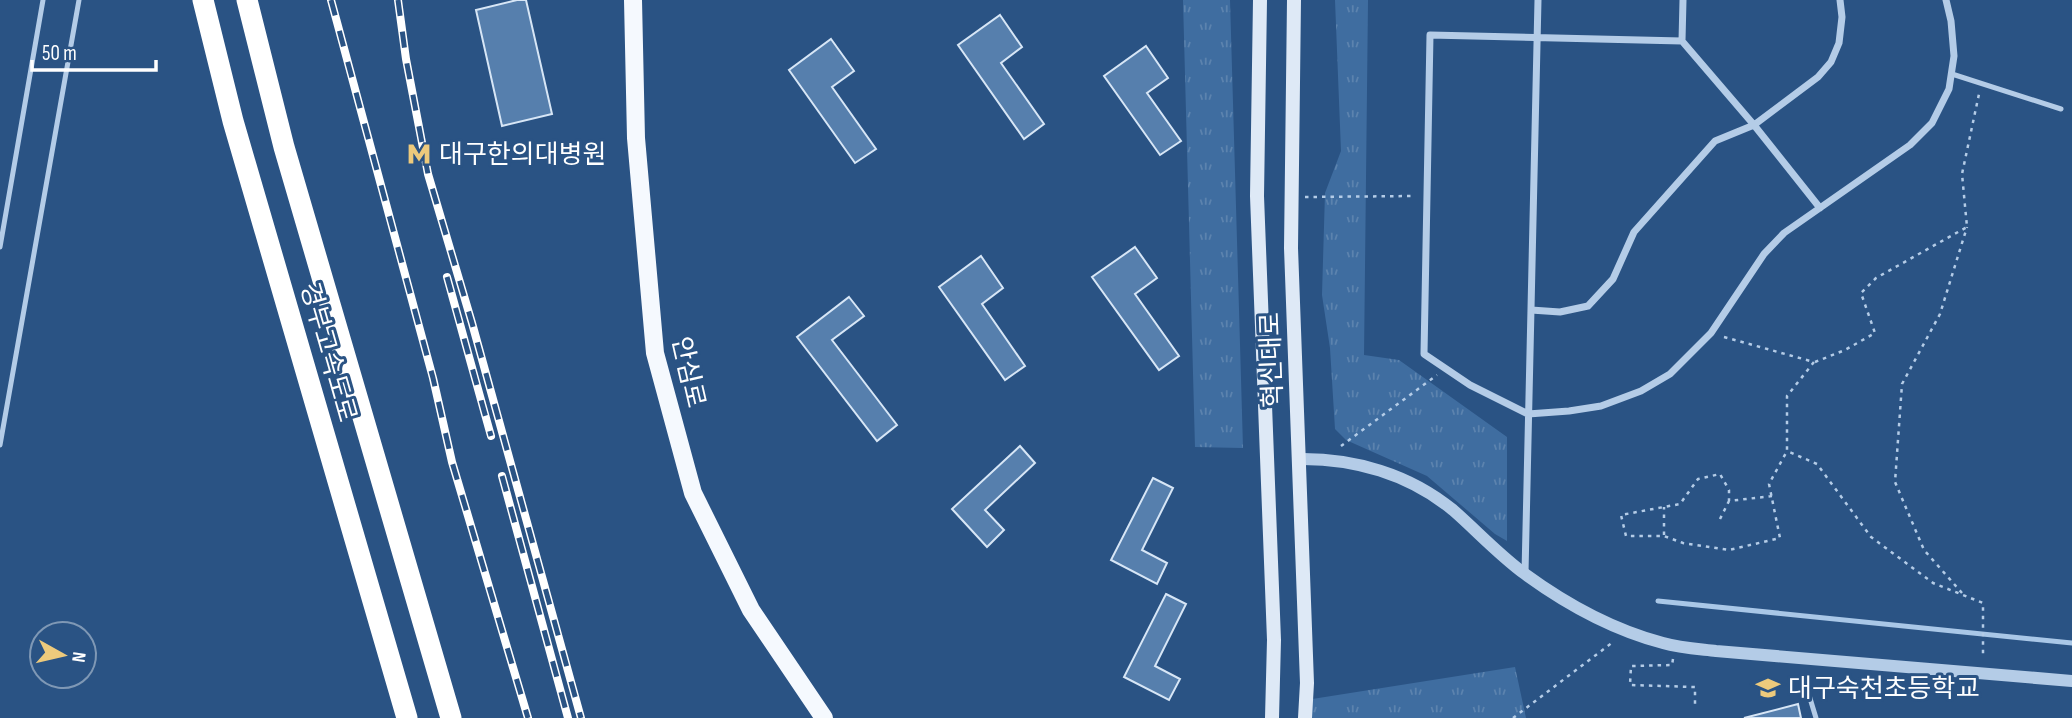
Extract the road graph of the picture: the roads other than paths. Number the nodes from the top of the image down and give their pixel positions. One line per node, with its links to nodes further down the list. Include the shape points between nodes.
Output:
1 (43, 0): 18 (lane)
2 (79, 0): 21 (lane)
3 (203, 0): 26 (highway, 경부고속도로, via 233,121)
4 (247, 0): 27 (highway, 경부고속도로, via 284,147)
5 (633, 0): 28 (main road, 안심로, via 636,138 655,353 693,493 751,610)
6 (1260, 0): 29 (main road, via 1257,196 1274,639)
7 (1294, 0): 22 (main road, 혁신대로, via 1291,248)
8 (1538, 0): 12 (street)
9 (1683, 0): 13 (street)
10 (1840, 0): 16 (street, via 1839,43 1831,62)
11 (1946, 0): 14 (street)
12 (1537, 36): 13 (street); 19 (street); 20 (street, via 1430,35 1424,355 1469,385)
13 (1682, 41): 16 (street)
14 (1952, 74): 15 (lane); 17 (street, via 1950,89 1932,123 1910,145)
15 (2062, 109)
16 (1754, 125): 17 (street); 19 (street, via 1716,141 1633,232 1613,279 1588,306 1560,312)
17 (1820, 208): 20 (street, via 1784,233 1764,254 1711,333 1670,374 1601,406)
18 (0, 247)
19 (1531, 310): 20 (street)
20 (1528, 414): 23 (street)
21 (0, 445)
22 (1298, 459): 23 (street, via 1382,470 1422,489); 30 (main road, 혁신대로)
23 (1525, 574): 24 (street, via 1580,610 1627,632 1676,645)
24 (2072, 681)
25 (1809, 695): 31 (lane)
26 (407, 718)
27 (451, 718)
28 (824, 718)
29 (1272, 718)
30 (1305, 718)
31 (1816, 718)

